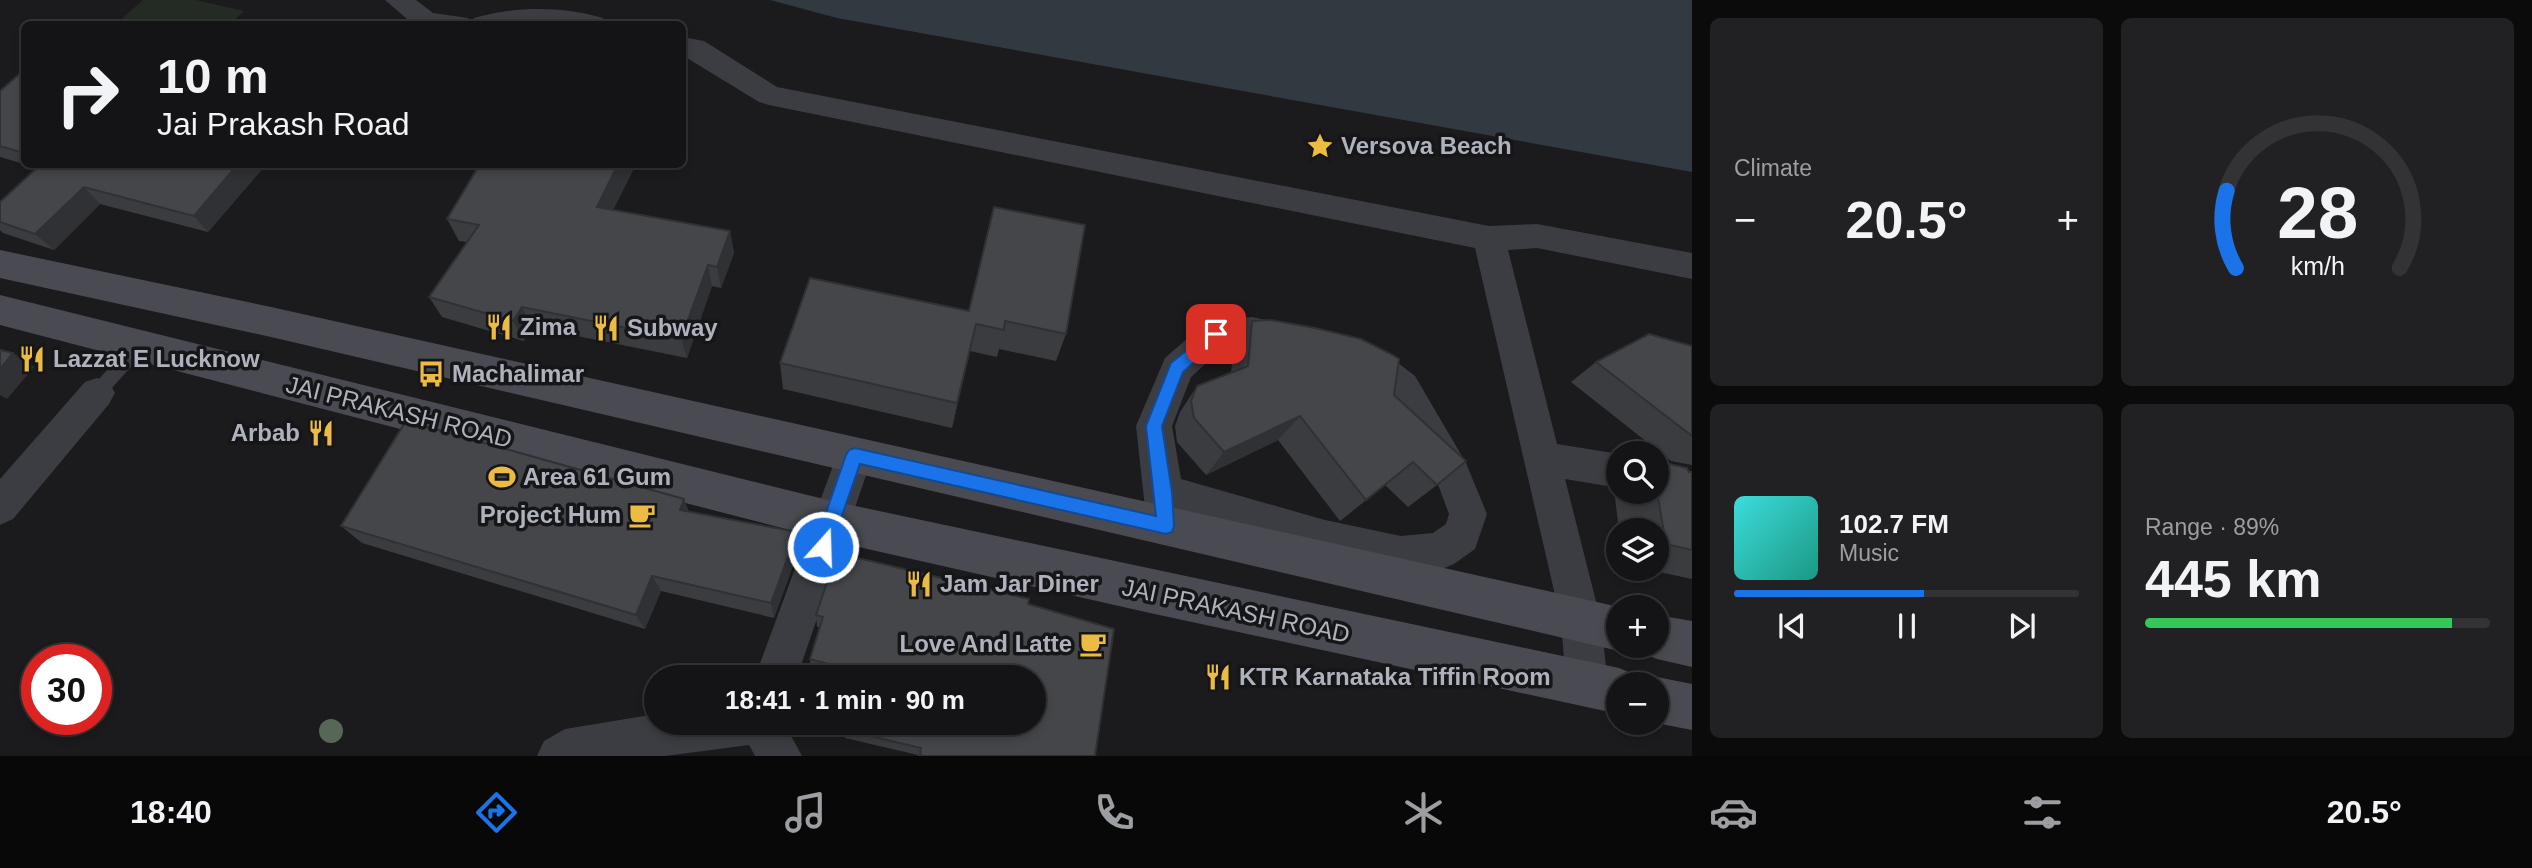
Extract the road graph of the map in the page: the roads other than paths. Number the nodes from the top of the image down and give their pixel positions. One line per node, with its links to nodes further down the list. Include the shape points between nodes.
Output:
1 (398, 0): 2 (street)
2 (426, 21)
3 (506, 21): 4 (street, via 536,17)
4 (578, 21)
5 (686, 47): 6 (street, via 769,94)
6 (1489, 238): 8 (street, via 1537,236); 16 (street)
7 (0, 264): 9 (main road)
8 (1692, 266)
9 (63, 278): 10 (main road); 12 (main road)
10 (13, 313): 11 (main road, JAI PRAKASH ROAD)
11 (139, 346): 13 (lane); 14 (main road, JAI PRAKASH ROAD)
12 (447, 362): 14 (main road); 15 (main road)
13 (97, 393): 18 (street)
14 (411, 415): 20 (main road, JAI PRAKASH ROAD)
15 (855, 455): 19 (main road); 20 (street)
16 (1543, 458): 17 (street); 21 (street)
17 (1606, 469)
18 (0, 507)
19 (1165, 509): 19 (street, via 1154,426 1177,368 1216,334 1252,331 1340,348 1373,363 1403,387 1453,475 1468,514 1461,536 1440,551 1401,555); 21 (main road)
20 (832, 522): 24 (street); 25 (main road, JAI PRAKASH ROAD)
21 (1600, 625): 25 (street)
22 (1669, 639): 23 (main road)
23 (1692, 644)
24 (780, 665)
25 (1603, 688)
26 (1669, 702): 27 (main road)
27 (1692, 707)
28 (661, 735): 30 (street, via 565,751)
29 (767, 735): 31 (street)
30 (559, 756)
31 (780, 756)

